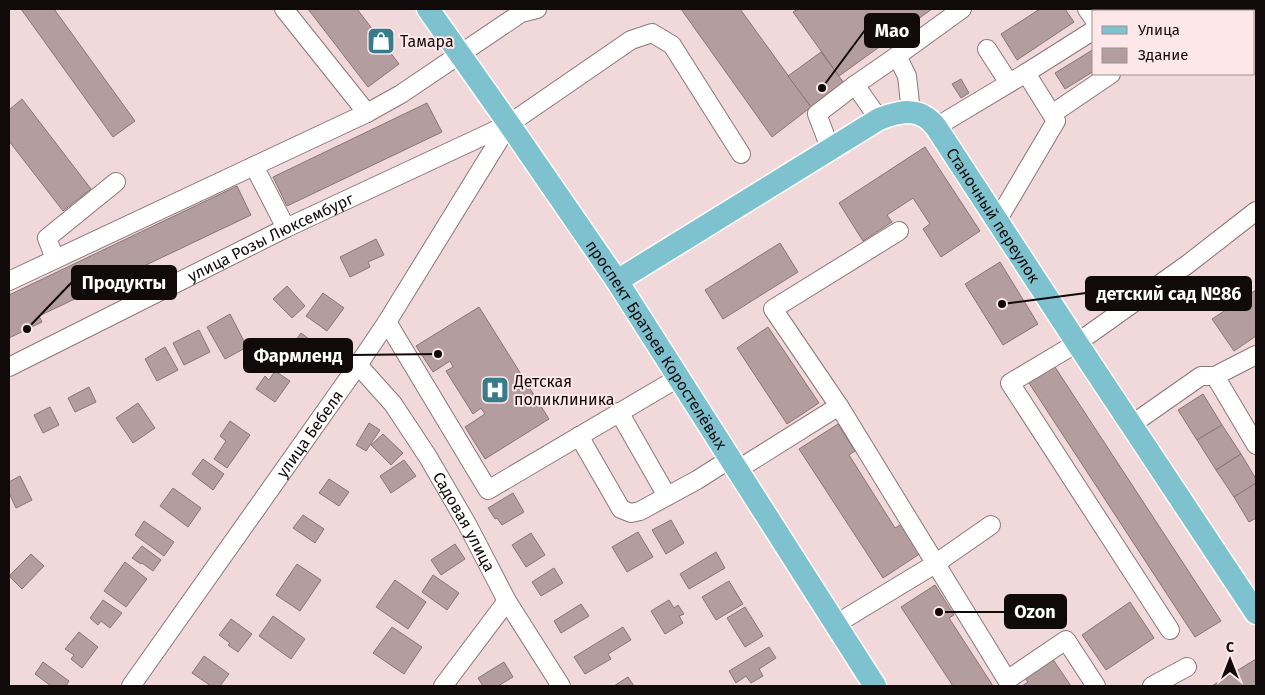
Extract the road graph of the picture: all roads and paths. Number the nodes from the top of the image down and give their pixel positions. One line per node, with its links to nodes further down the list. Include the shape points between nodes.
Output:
1 (284, 9): 14 (street)
2 (428, 9): 7 (main road, проспект Братьев Коростелёвых)
3 (962, 9): 8 (street)
4 (525, 10): 7 (street)
5 (1092, 31): 9 (street)
6 (987, 48): 11 (street)
7 (460, 55): 14 (street); 17 (main road, проспект Братьев Коростелёвых)
8 (897, 56): 12 (street); 13 (street, via 907,76)
9 (1026, 73): 11 (street); 15 (street)
10 (1110, 75): 15 (street)
11 (1009, 83): 18 (street)
12 (855, 85): 16 (street); 19 (street, via 818,114)
13 (911, 112): 16 (main road, via 894,113); 18 (main road, Станочный переулок, via 930,119)
14 (367, 113): 21 (street)
15 (1052, 114): 24 (street, via 1056,121)
16 (879, 119): 19 (main road)
17 (509, 124): 20 (street, via 631,40 652,33 672,45); 25 (street, улица Розы Люксембург); 29 (main road, проспект Братьев Коростелёвых); 30 (street, улица Бебеля)
18 (936, 127): 24 (main road, Станочный переулок)
19 (830, 148): 29 (main road)
20 (740, 154)
21 (254, 166): 25 (street); 27 (street)
22 (116, 182): 27 (street, via 47,238)
23 (1256, 211): 31 (street)
24 (997, 221): 31 (main road, Станочный переулок)
25 (286, 228): 34 (street, улица Розы Люксембург)
26 (899, 231): 37 (street, via 773,309)
27 (55, 259): 28 (street)
28 (9, 281)
29 (617, 281): 36 (main road, проспект Братьев Коростелёвых)
30 (387, 322): 33 (street, улица Бебеля); 40 (street, via 488,490)
31 (1077, 344): 39 (main road, Станочный переулок); 49 (street, via 1010,383)
32 (1256, 355): 35 (street)
33 (358, 365): 46 (street, Садовая улица, via 393,404 428,457); 51 (street, улица Бебеля)
34 (9, 367)
35 (1215, 376): 39 (street, via 1201,376); 41 (street)
36 (678, 378): 38 (street); 42 (main road, проспект Братьев Коростелёвых)
37 (839, 406): 42 (street); 45 (street)
38 (619, 412): 40 (street); 43 (street)
39 (1131, 425): 47 (main road, Станочный переулок)
40 (579, 436): 43 (street, via 621,509 631,513 640,511)
41 (1256, 445)
42 (733, 464): 43 (street); 48 (main road, проспект Братьев Коростелёвых)
43 (667, 496)
44 (991, 525): 45 (street)
45 (935, 564): 48 (street); 55 (street, via 1007,680 1066,640)
46 (507, 601): 52 (street); 53 (street, Садовая улица)
47 (1255, 608)
48 (836, 624): 54 (main road, проспект Братьев Коростелёвых)
49 (1170, 630)
50 (1187, 667): 56 (street)
51 (131, 686)
52 (443, 686)
53 (561, 686)
54 (875, 686)
55 (1096, 686)
56 (1152, 686)

